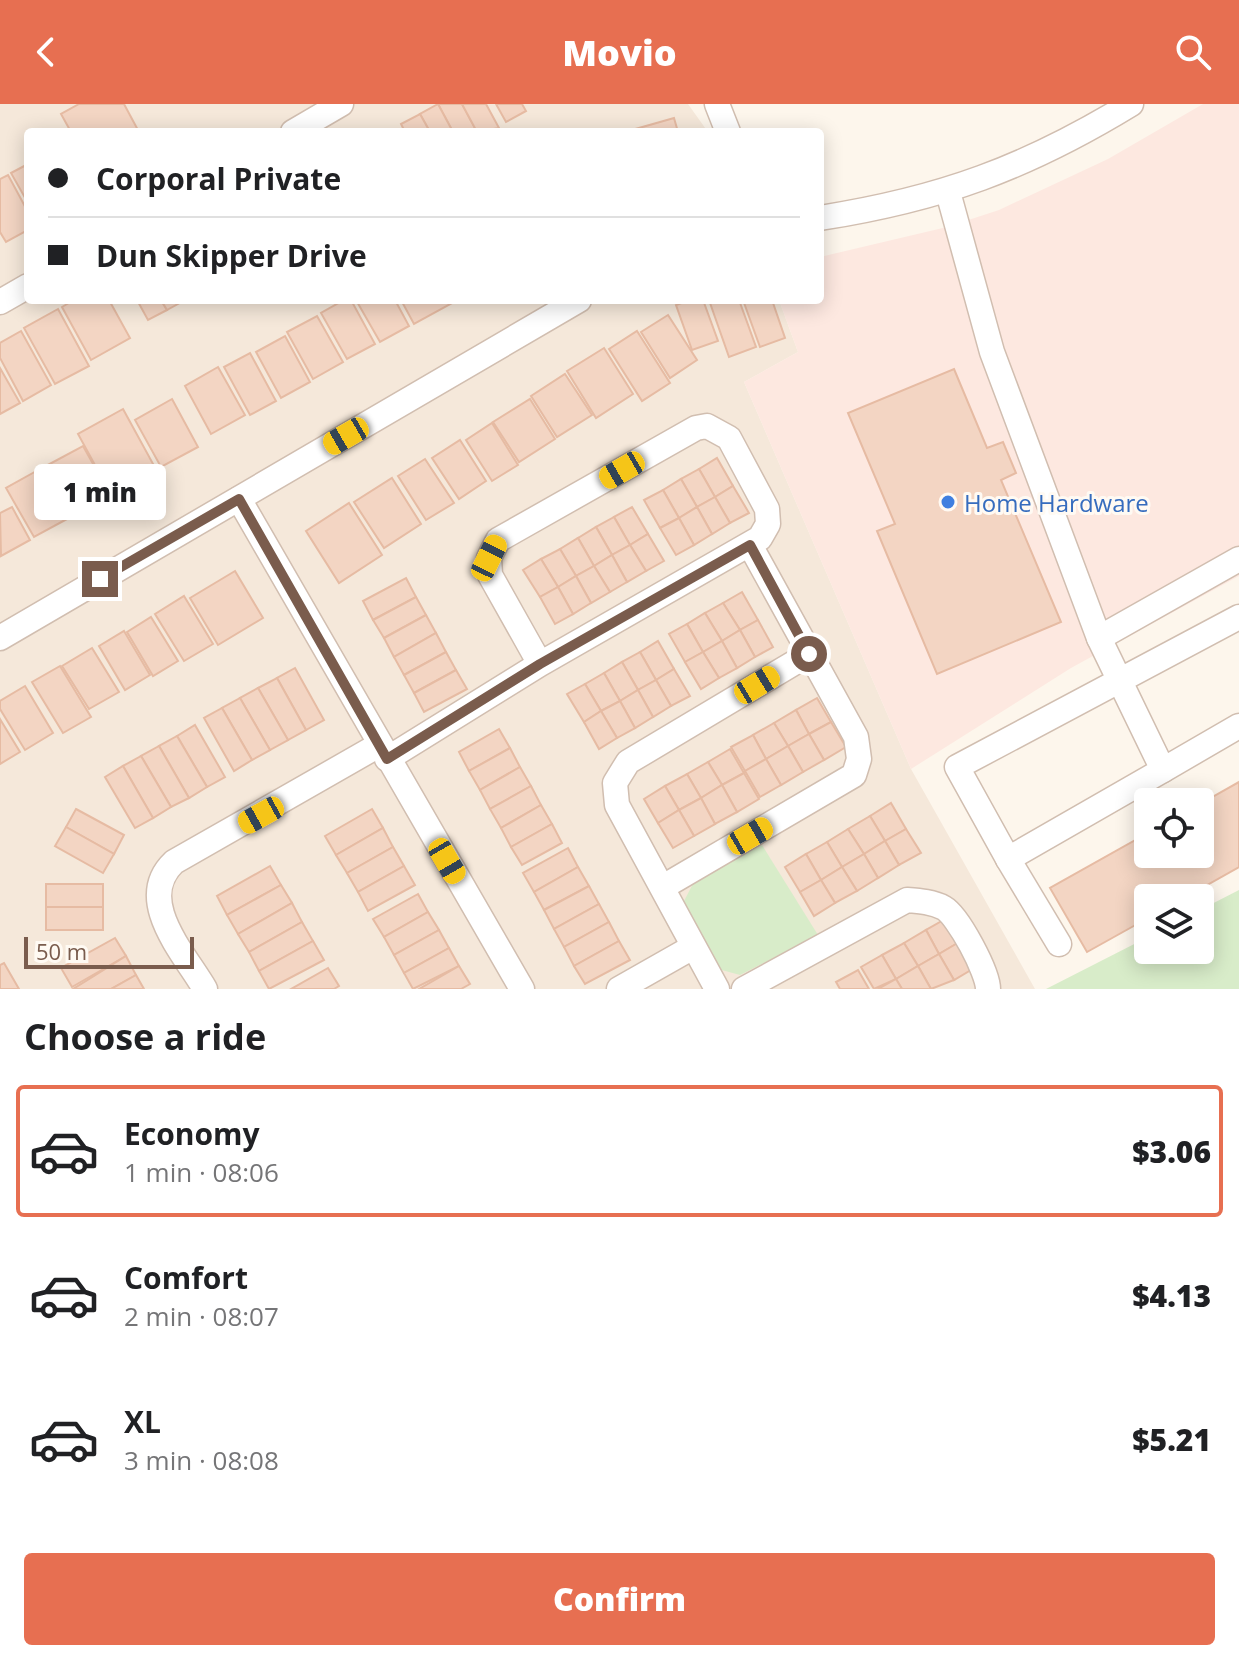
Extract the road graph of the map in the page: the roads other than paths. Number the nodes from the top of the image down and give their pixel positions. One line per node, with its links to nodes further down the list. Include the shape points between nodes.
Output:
1 (341, 104): 4 (street)
2 (717, 104): 5 (street)
3 (1131, 104): 6 (street, via 1071,140)
4 (300, 128)
5 (726, 128)
6 (948, 192): 7 (street); 16 (street, via 992,352)
7 (824, 217)
8 (24, 288): 9 (street)
9 (0, 302)
10 (572, 304): 11 (street)
11 (239, 499): 15 (street); 21 (street)
12 (750, 545): 17 (street); 18 (street); 18 (street, via 766,532 767,509 729,438 707,426 696,428 498,540 489,558 490,575)
13 (1239, 559): 16 (street)
14 (1239, 617): 19 (street)
15 (0, 638)
16 (1099, 638): 19 (street)
17 (809, 654): 24 (street, via 628,762 618,773 617,805); 24 (street, via 856,737 859,759 854,775)
18 (540, 664): 21 (street)
19 (1118, 679): 22 (street); 23 (street, via 957,767)
20 (1239, 726): 22 (street)
21 (383, 752): 27 (street, via 174,862 165,872 157,891 160,911); 28 (street)
22 (1163, 770): 23 (street)
23 (1008, 859): 25 (street)
24 (663, 887): 26 (street)
25 (1059, 944)
26 (693, 947): 29 (street); 30 (street)
27 (205, 989)
28 (522, 989)
29 (619, 989)
30 (717, 989)
31 (744, 989): 32 (street, via 907,900 937,905 953,915 986,973)
32 (988, 989)

